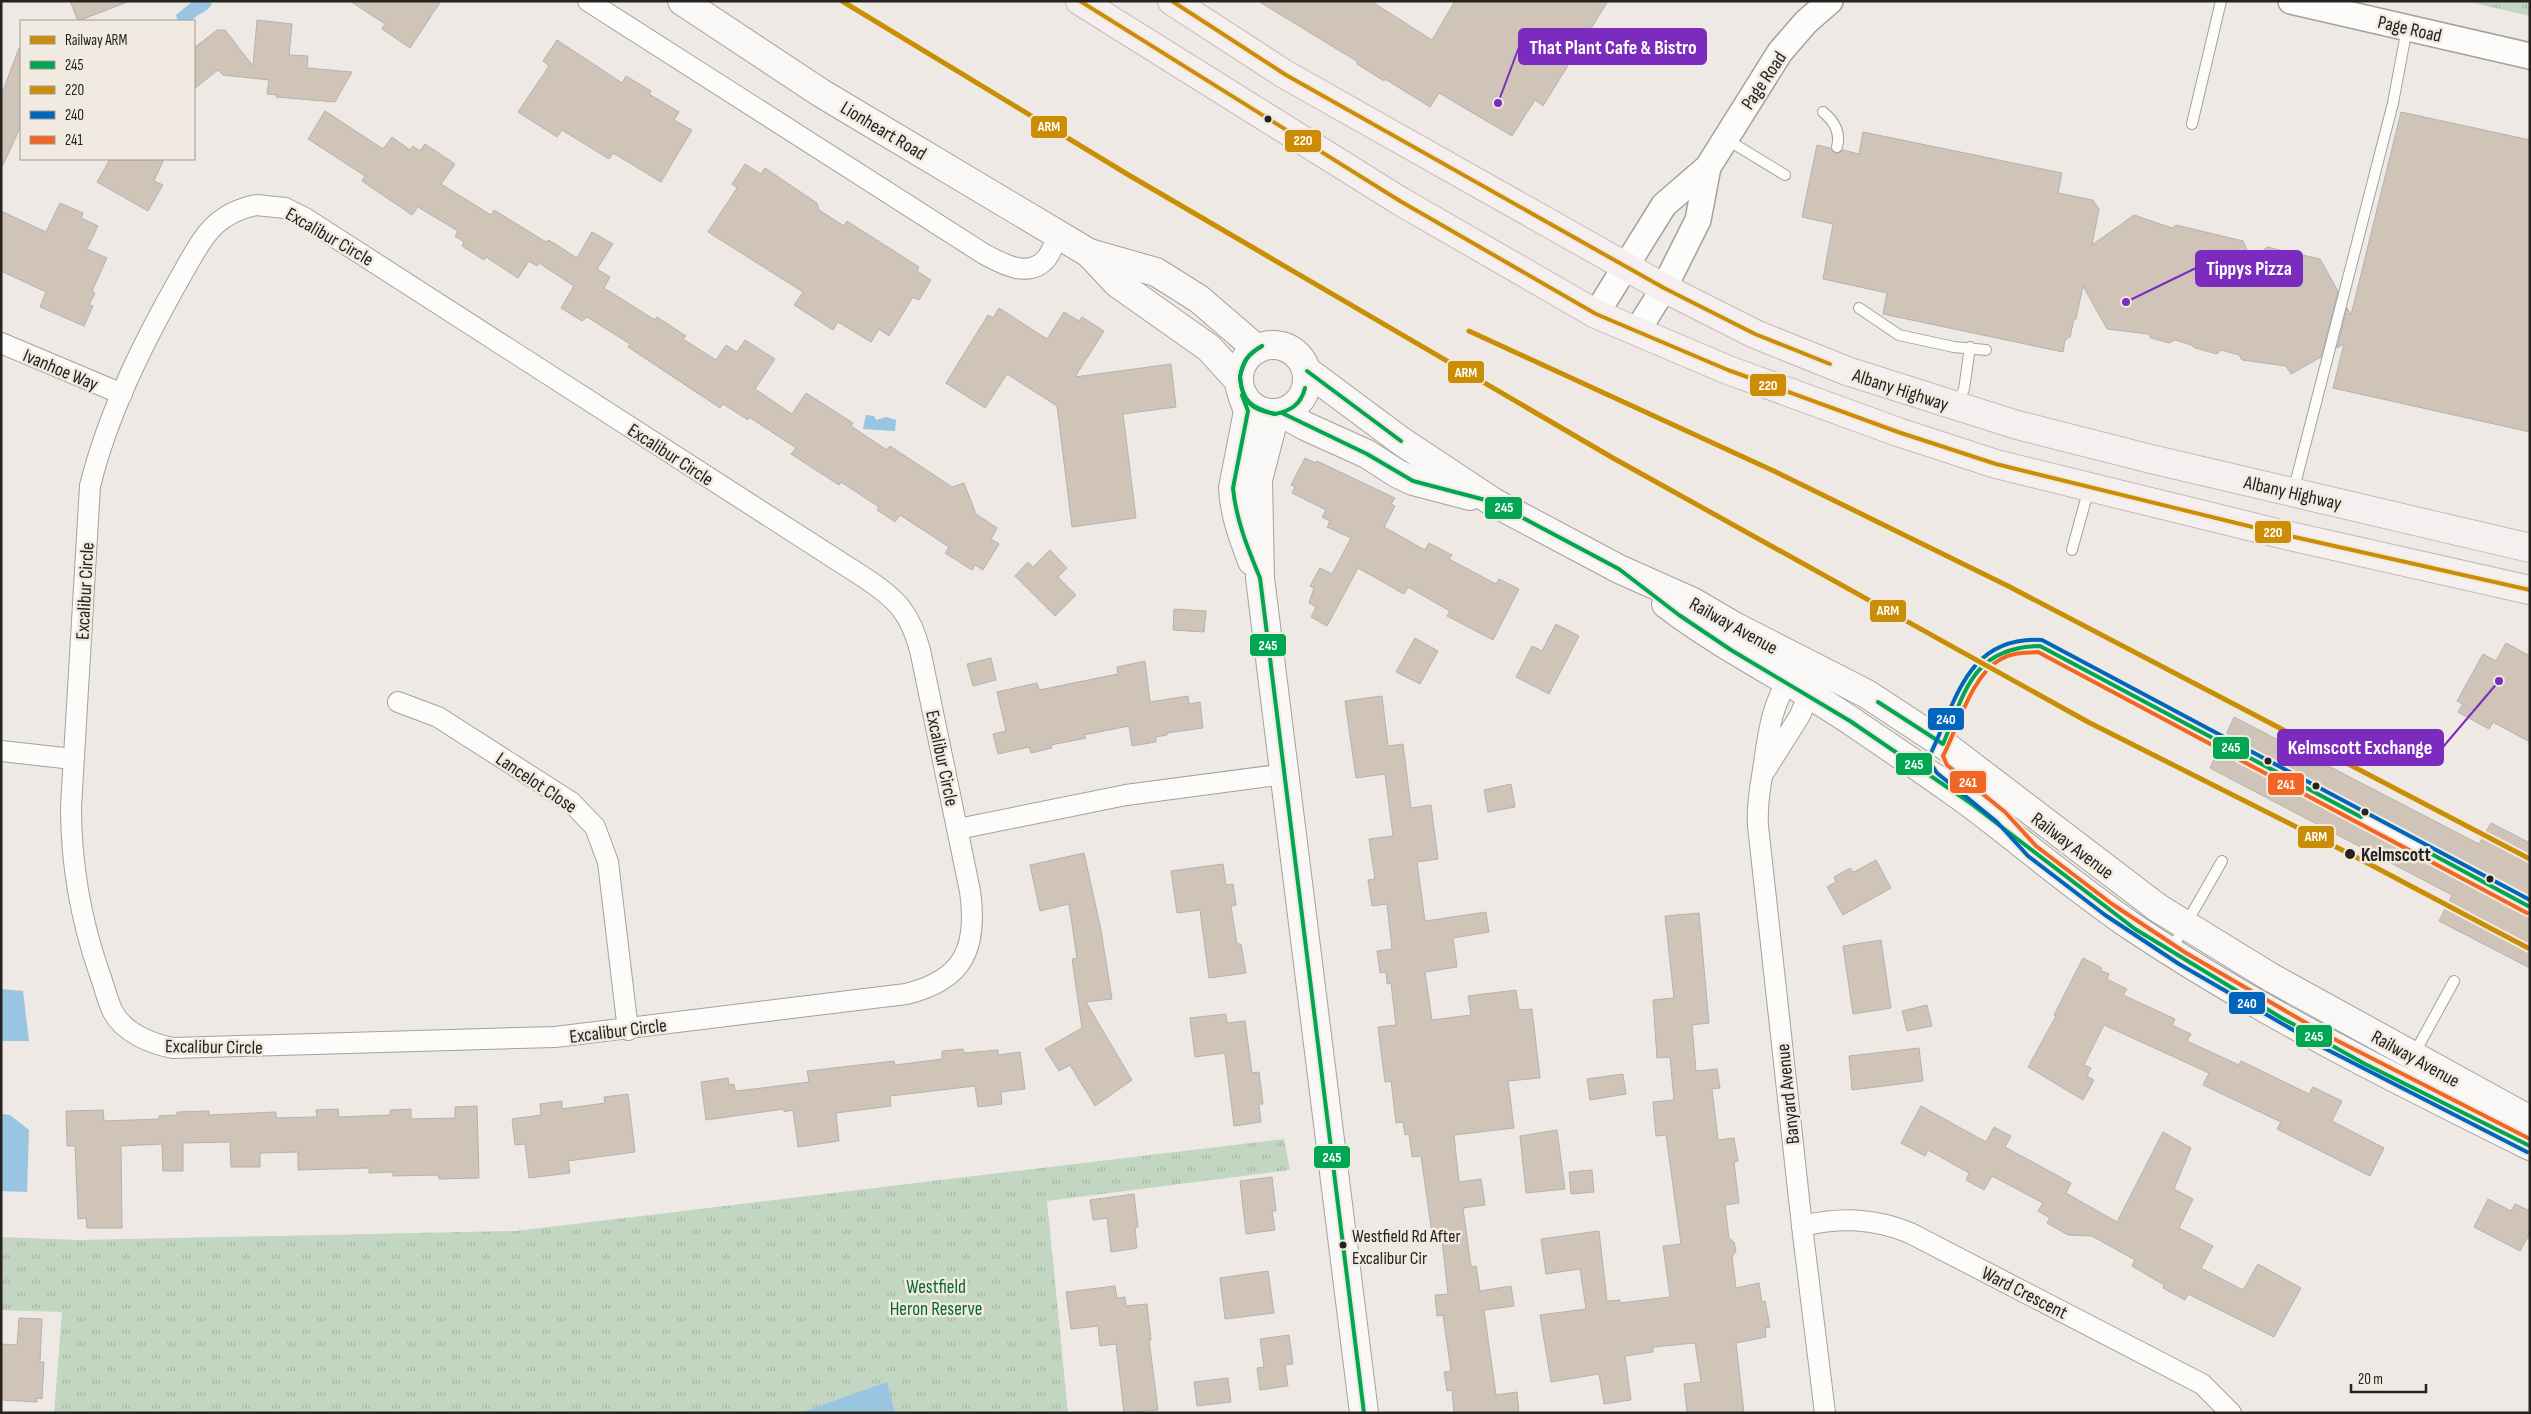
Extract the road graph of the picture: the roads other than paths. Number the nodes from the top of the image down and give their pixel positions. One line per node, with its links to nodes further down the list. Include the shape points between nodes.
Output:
1 (588, 1): 16 (street, via 984,254 1013,269 1030,268 1046,260)
2 (682, 1): 16 (main road, Lionheart Road, via 821,93)
3 (1080, 1): 21 (highway, via 1400,201)
4 (1172, 1): 18 (highway, Albany Highway, via 1286,75)
5 (1830, 1): 12 (street, Page Road, via 1780,52)
6 (2221, 1): 11 (lane)
7 (2291, 1): 8 (street, Page Road)
8 (2407, 27): 9 (street, Page Road); 33 (lane, via 2392,103)
9 (2530, 56)
10 (1823, 112): 13 (lane, via 1838,134)
11 (2192, 124)
12 (1724, 139): 14 (street, Page Road); 15 (lane)
13 (1837, 147)
14 (1708, 168): 18 (street, Page Road, via 1664,205); 19 (street, Page Road, via 1698,220)
15 (1785, 175)
16 (1060, 235): 17 (main road, Lionheart Road)
17 (1089, 253): 24 (main road, Lionheart Road, via 1156,272 1199,299); 28 (main road, Lionheart Road, via 1117,283 1209,348)
18 (1624, 265): 19 (highway, Albany Highway); 21 (street, Page Road)
19 (1664, 288): 22 (street, Page Road); 30 (highway, Albany Highway, via 1755,334 1847,371)
20 (1859, 308): 25 (lane, via 1899,335)
21 (1596, 314): 22 (highway)
22 (1637, 331): 32 (highway, via 1728,370 1898,432 1996,464)
23 (1, 343): 29 (street, Ivanhoe Way)
24 (1257, 348): 27 (main road, via 1267,345 1287,348 1302,361); 28 (main road, via 1243,362)
25 (1970, 348): 26 (lane); 30 (lane, via 1964,388)
26 (1986, 350)
27 (1307, 371): 31 (main road, via 1303,396 1290,409); 34 (main road, Railway Avenue, via 1401,441)
28 (1241, 388): 31 (main road, via 1259,411); 38 (main road, via 1248,412 1233,488 1234,500 1247,548)
29 (122, 394): 45 (street, Excalibur Circle, via 90,486); 48 (street, Excalibur Circle, via 169,298 214,226 230,214 256,205 296,212 893,598 906,615 917,639)
30 (1956, 407): 33 (highway, Albany Highway, via 2150,460)
31 (1279, 413): 34 (main road, Railway Avenue, via 1367,454 1413,481); 38 (main road, via 1258,480)
32 (2089, 487): 35 (highway); 37 (lane)
33 (2293, 492): 35 (highway); 36 (highway, Albany Highway)
34 (1493, 502): 40 (main road, Railway Avenue, via 1619,569 1731,650)
35 (2281, 534): 39 (highway)
36 (2530, 548)
37 (2072, 550)
38 (1260, 578): 46 (main road)
39 (2530, 590)
40 (1801, 671): 41 (main road, Railway Avenue); 43 (main road, Railway Avenue, via 1867,694); 47 (street, Banyard Avenue, via 1777,700 1768,730)
41 (1809, 696): 47 (street, Banyard Avenue, via 1788,737); 49 (main road, Railway Avenue, via 1969,802)
42 (398, 702): 55 (street, Lancelot Close, via 446,722 571,802 595,827 608,862)
43 (1943, 744): 49 (main road, via 1937,755 1942,769 1991,808); 51 (lane, via 1972,679 1983,664 2003,649 2016,645 2040,646); 52 (main road, Railway Avenue, via 2131,889)
44 (1, 751): 45 (street)
45 (73, 760): 55 (street, Excalibur Circle, via 71,844 75,884 86,934 114,1013 144,1039 158,1046 191,1049 486,1041)
46 (1285, 774): 48 (street, Excalibur Circle, via 1126,796); 60 (main road)
47 (1762, 776): 59 (street, Banyard Avenue, via 1758,826)
48 (958, 829): 55 (street, Excalibur Circle, via 974,916 972,934 961,963 943,980 906,994)
49 (2032, 851): 53 (main road, Railway Avenue, via 2114,914)
50 (2222, 861): 52 (lane)
51 (2530, 907)
52 (2185, 924): 53 (lane); 56 (main road, Railway Avenue, via 2272,978)
53 (2171, 951): 58 (main road, Railway Avenue, via 2365,1064)
54 (2454, 981): 56 (lane)
55 (628, 1030)
56 (2412, 1057): 57 (main road, Railway Avenue)
57 (2530, 1120)
58 (2530, 1146)
59 (1802, 1226): 61 (street, Banyard Avenue); 62 (street, Ward Crescent, via 1829,1220 1860,1219 1910,1233 2190,1377 2219,1398)
60 (1364, 1413)
61 (1825, 1413)
62 (2231, 1413)

